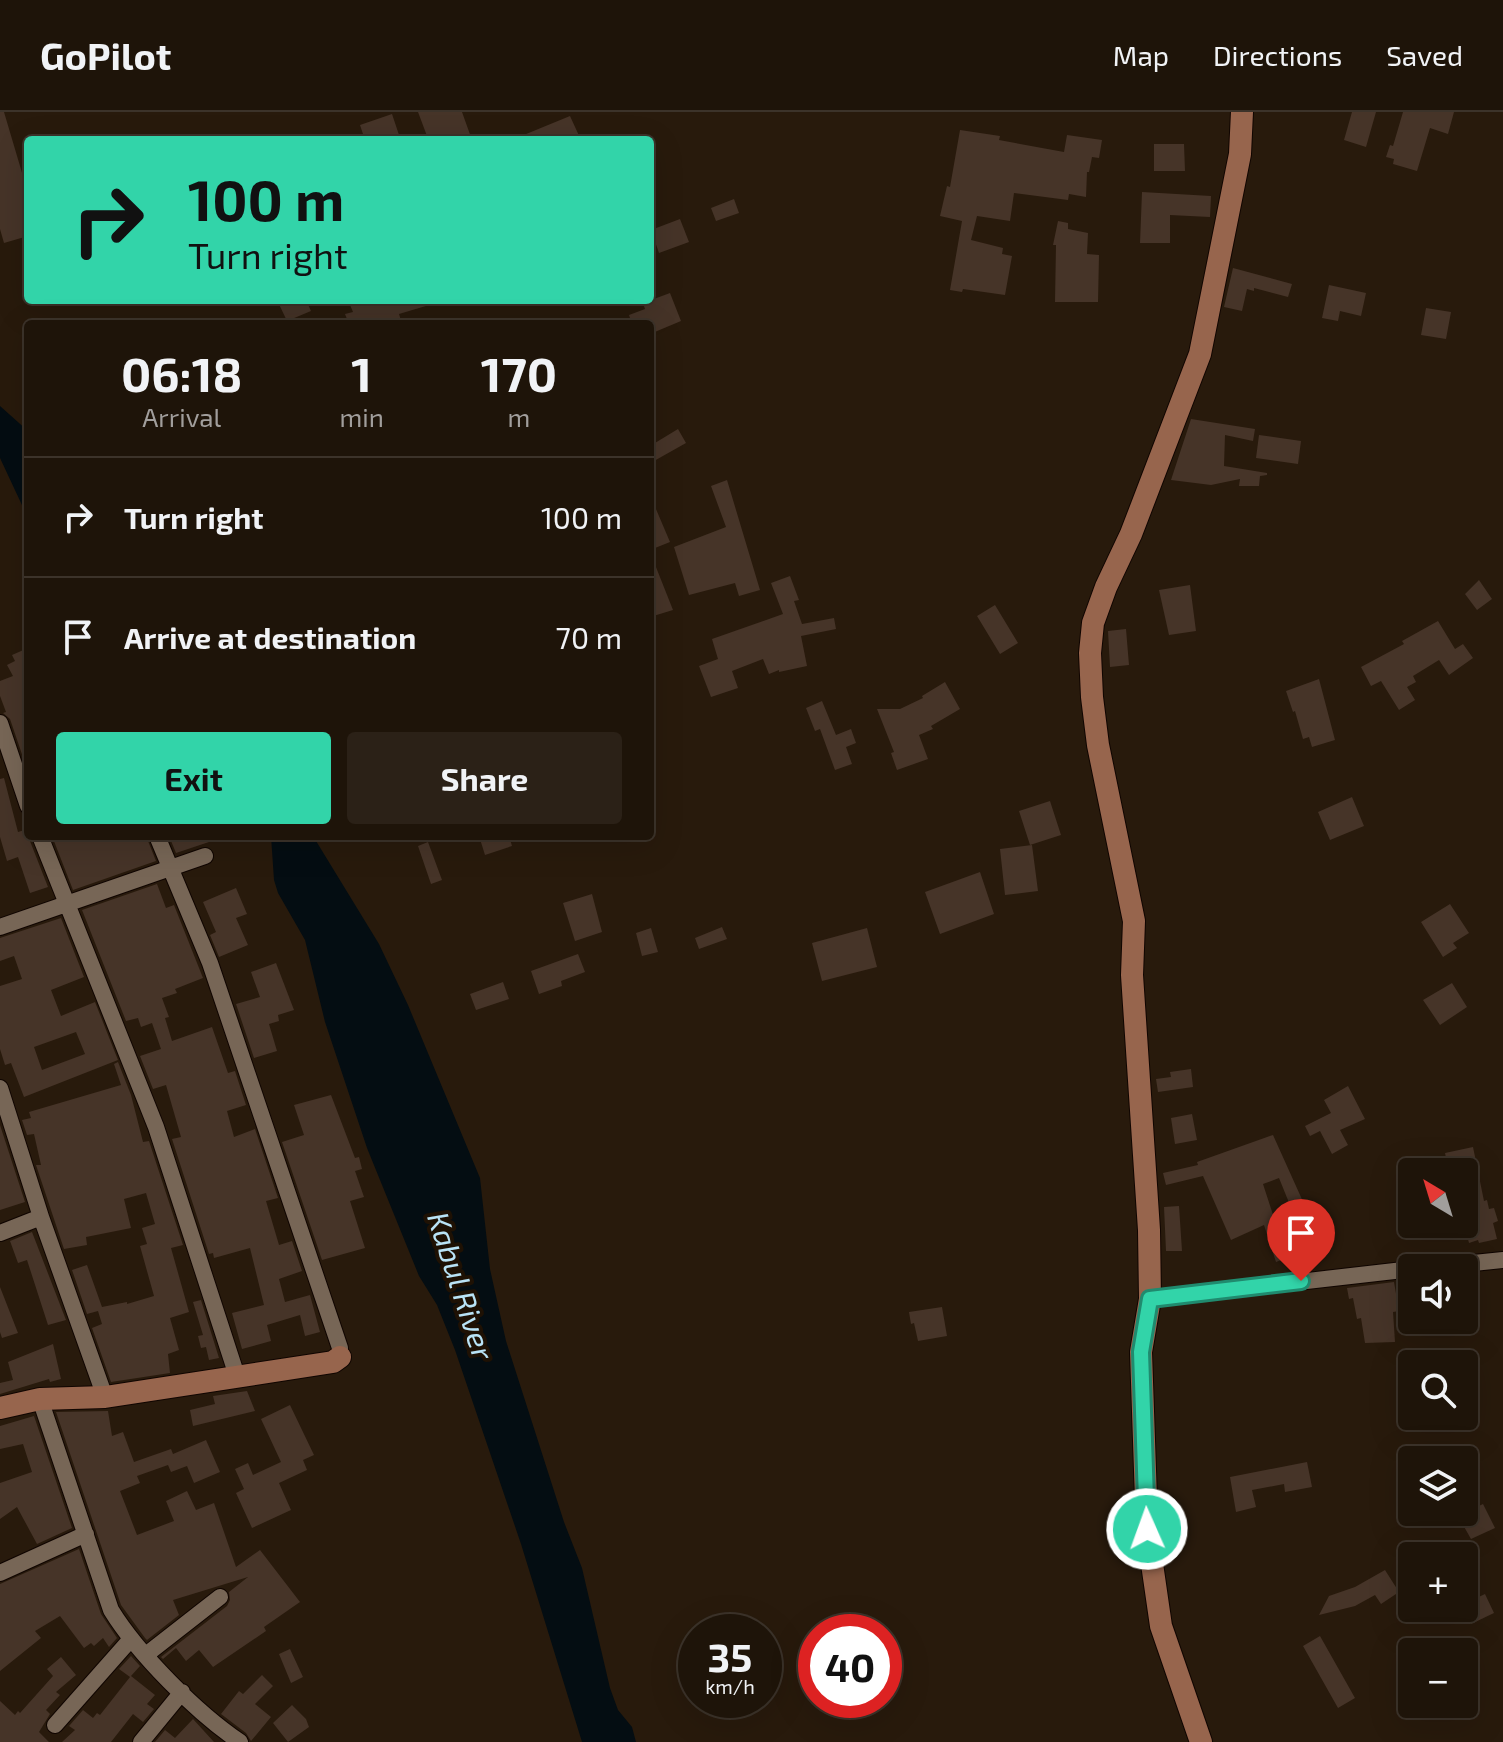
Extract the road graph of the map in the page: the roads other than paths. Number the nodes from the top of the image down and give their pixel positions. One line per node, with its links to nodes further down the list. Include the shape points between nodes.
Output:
1 (1242, 112): 16 (street, via 1240,154 1200,354 1106,587 1093,623 1090,653 1098,745 1134,921 1132,975)
2 (0, 723): 3 (street)
3 (24, 794)
4 (42, 840): 8 (street)
5 (158, 840): 7 (street)
6 (205, 856): 7 (street)
7 (169, 869): 8 (street); 17 (street, via 210,963)
8 (66, 904): 9 (street); 18 (street, via 156,1127)
9 (0, 927)
10 (0, 1088): 11 (street)
11 (41, 1217): 12 (street); 19 (street)
12 (0, 1233)
13 (1503, 1260): 14 (street)
14 (1478, 1263)
15 (1398, 1271): 16 (street)
16 (1150, 1299): 31 (street, via 1141,1352 1147,1529 1161,1626)
17 (340, 1357): 18 (street)
18 (237, 1376): 19 (street)
19 (105, 1397): 20 (street)
20 (40, 1399): 21 (street); 22 (street)
21 (0, 1408)
22 (86, 1534): 23 (street); 25 (street, via 111,1610)
23 (0, 1573)
24 (220, 1597): 26 (street)
25 (130, 1640): 26 (street); 28 (street)
26 (147, 1654): 27 (street)
27 (182, 1692): 29 (street); 30 (street)
28 (55, 1725)
29 (141, 1742)
30 (240, 1742)
31 (1201, 1742)

